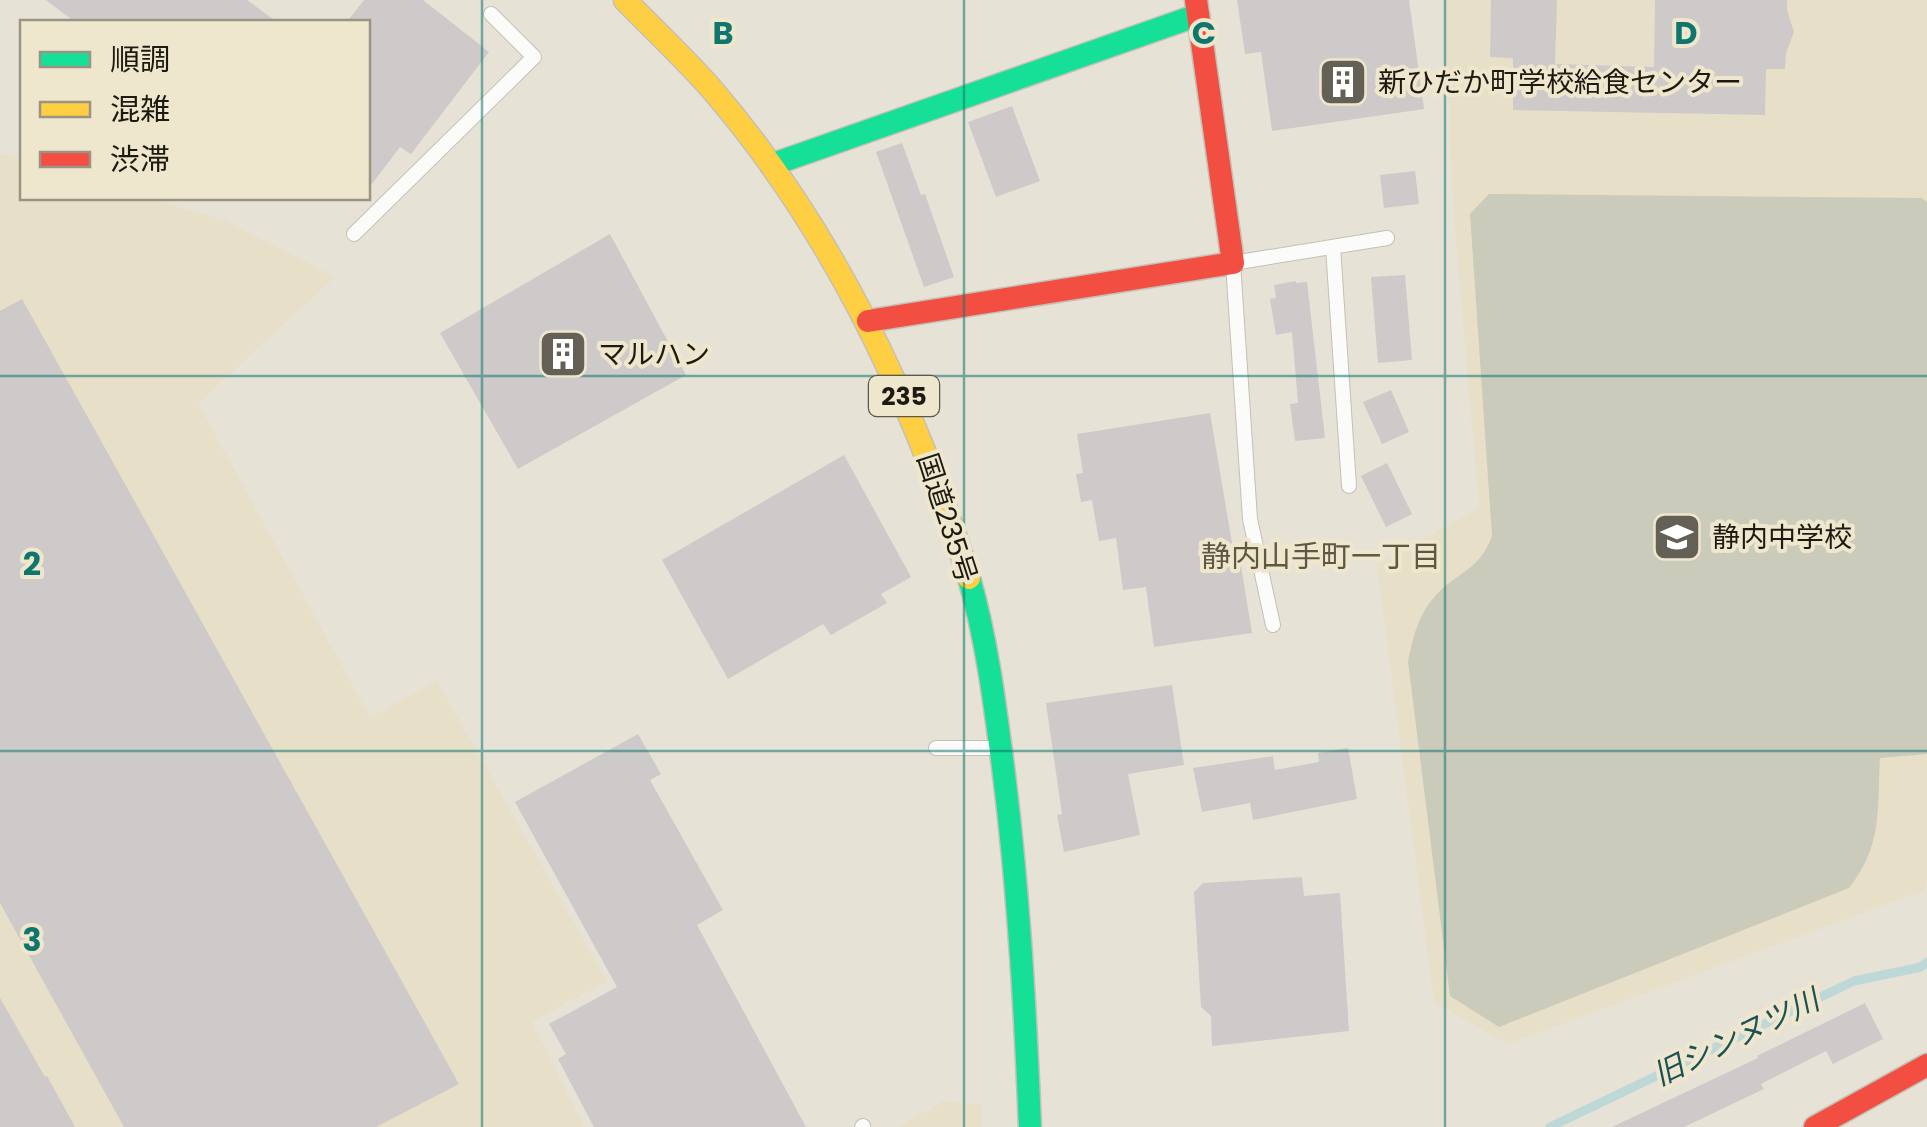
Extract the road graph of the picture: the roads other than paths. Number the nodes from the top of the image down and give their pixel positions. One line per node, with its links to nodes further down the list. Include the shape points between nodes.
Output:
1 (626, 0): 4 (main road, 国道235号 / 235, via 714,92)
2 (1197, 8): 4 (main road); 8 (main road)
3 (492, 14): 5 (lane, via 534,57)
4 (771, 165): 9 (main road, 国道235号 / 235)
5 (354, 234)
6 (1387, 238): 7 (lane)
7 (1333, 247): 8 (lane); 10 (lane)
8 (1233, 264): 9 (main road); 11 (lane, via 1250,519)
9 (868, 321): 13 (main road, 国道235号 / 235, via 906,400 955,536 978,613)
10 (1349, 486)
11 (1273, 625)
12 (936, 748): 13 (lane)
13 (1001, 748): 15 (main road, 国道235号 / 235, via 1016,868)
14 (1927, 1064): 16 (main road)
15 (1030, 1127)
16 (1814, 1127)

